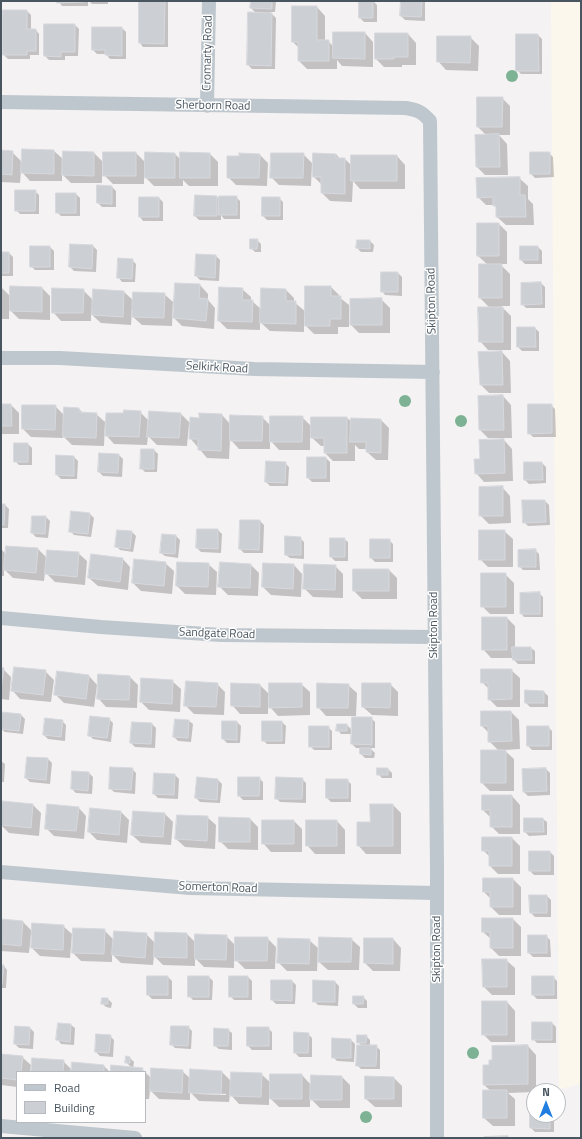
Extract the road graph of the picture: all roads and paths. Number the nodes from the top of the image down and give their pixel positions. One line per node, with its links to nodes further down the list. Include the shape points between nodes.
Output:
1 (209, 1): 3 (street, Cromarty Road)
2 (1, 102): 3 (street, Sherborn Road)
3 (207, 106): 4 (street, Sherborn Road, via 406,108)
4 (424, 114): 6 (street, Skipton Road, via 430,121 432,137)
5 (1, 358): 6 (street, Selkirk Road, via 60,358 254,369)
6 (433, 372): 8 (street, Skipton Road)
7 (1, 618): 8 (street, Sandgate Road, via 220,635)
8 (434, 637): 10 (street, Skipton Road)
9 (1, 872): 10 (street, Somerton Road, via 190,888)
10 (436, 893): 13 (street, Skipton Road)
11 (1, 1126): 12 (street)
12 (135, 1138)
13 (438, 1138)

